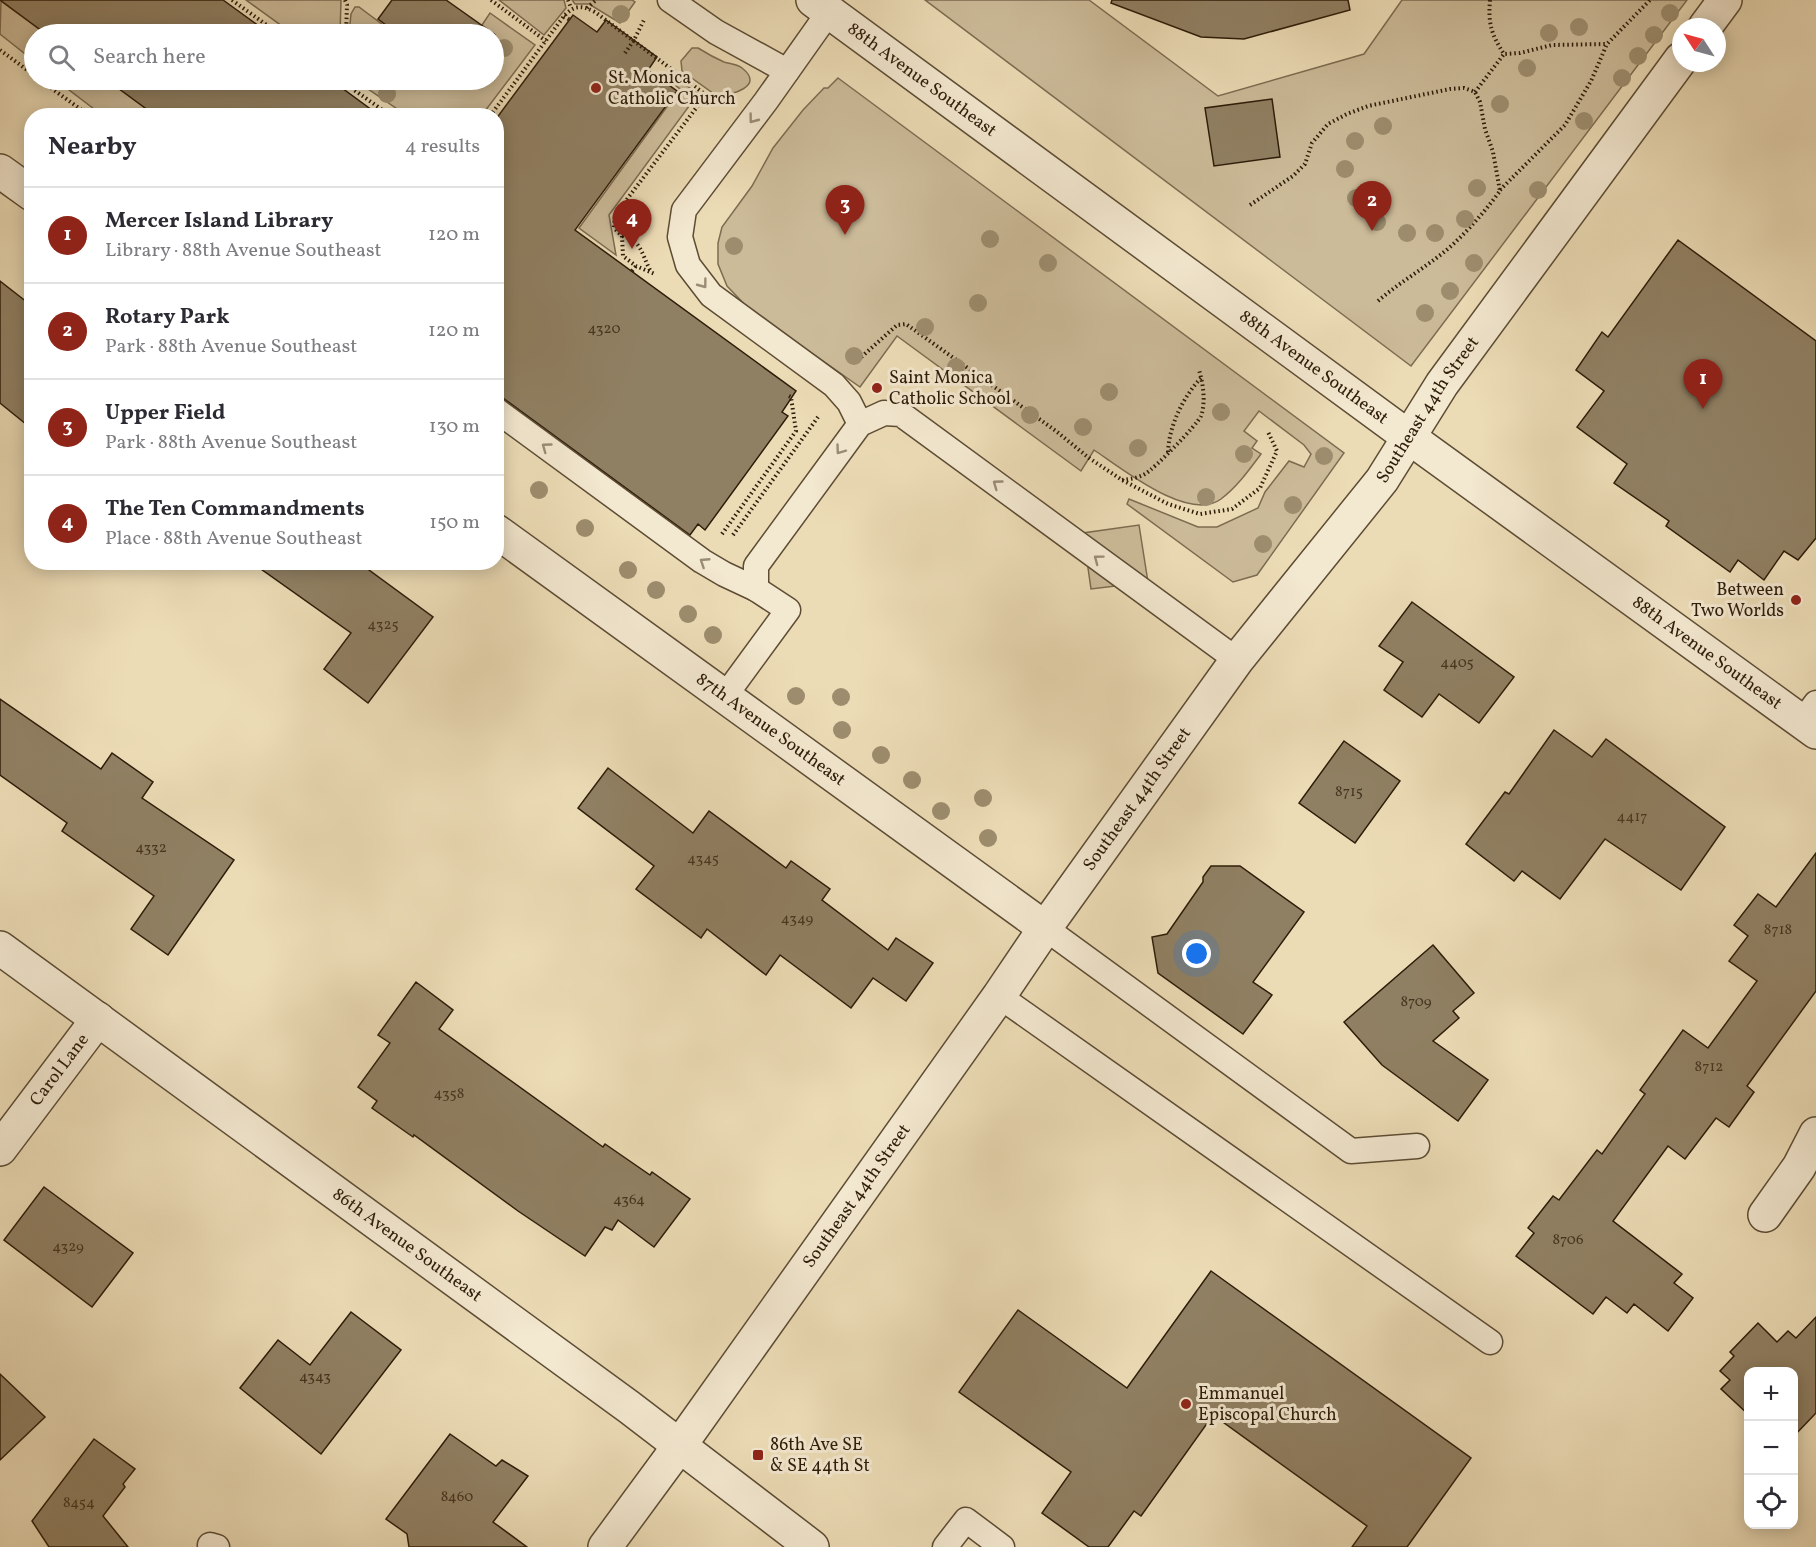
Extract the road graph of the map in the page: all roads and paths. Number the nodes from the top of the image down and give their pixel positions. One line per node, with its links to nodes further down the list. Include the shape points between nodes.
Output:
1 (232, 0): 17 (path)
2 (345, 0): 18 (path)
3 (492, 0): 20 (path)
4 (568, 0): 11 (path)
5 (596, 0): 12 (path)
6 (670, 0): 26 (lane, via 716,32)
7 (1490, 0): 24 (path, via 1489,21)
8 (1650, 0): 21 (path)
9 (1725, 0): 15 (street)
10 (821, 6): 26 (lane); 52 (street, 88th Avenue Southeast)
11 (571, 8): 12 (path); 14 (path)
12 (587, 8): 19 (path)
13 (650, 12): 19 (path)
14 (564, 16): 16 (path); 20 (path)
15 (1712, 18)
16 (570, 20)
17 (265, 24)
18 (346, 24)
19 (634, 40): 23 (path); 38 (path, via 706,95 615,215 614,228)
20 (546, 41): 33 (path)
21 (1607, 44): 24 (path, via 1552,45); 36 (path, via 1565,125)
22 (0, 50): 25 (path)
23 (624, 52)
24 (1504, 54): 30 (path)
25 (24, 68)
26 (787, 71): 50 (lane, one-way to 50, via 684,210 680,237 688,265 711,295 834,385 849,402)
27 (1672, 71): 52 (street, Southeast 44th Street, via 1442,384)
28 (54, 90): 31 (path)
29 (356, 90): 32 (path)
30 (1475, 92): 36 (path); 37 (path, via 1450,89 1347,114 1328,124 1312,143 1305,164 1293,176)
31 (79, 108)
32 (380, 108)
33 (496, 108)
34 (0, 171): 35 (street)
35 (24, 188)
36 (1500, 191): 43 (path, via 1448,248)
37 (1250, 205)
38 (622, 236): 39 (path, via 623,256); 40 (path, via 630,237 641,248)
39 (636, 266): 40 (path); 41 (path)
40 (650, 270): 42 (path)
41 (632, 271)
42 (663, 279)
43 (1378, 302)
44 (855, 363): 54 (path, via 897,325 906,324)
45 (1199, 370): 46 (path)
46 (1201, 378): 53 (path, via 1172,427); 53 (path, via 1201,416)
47 (786, 394): 56 (path, via 791,398 796,431)
48 (822, 412): 56 (path, via 726,545)
49 (504, 416): 56 (lane, one-way to 49)
50 (860, 424): 57 (lane, one-way to 57, via 756,566); 58 (lane, one-way to 50, via 901,414 884,413)
51 (1268, 432): 54 (path, via 1277,451 1260,488 1232,509 1200,514 1168,504)
52 (1410, 438): 58 (street, Southeast 44th Street, via 1382,480); 60 (street, 88th Avenue Southeast)
53 (1168, 452): 54 (path, via 1146,473)
54 (1122, 480)
55 (504, 537): 59 (street, 87th Avenue Southeast)
56 (702, 561): 57 (lane, one-way to 56)
57 (756, 589): 59 (lane, via 788,610)
58 (1237, 660): 61 (street, Southeast 44th Street)
59 (725, 696): 61 (street, 87th Avenue Southeast)
60 (1811, 719)
61 (1045, 928): 63 (street, Southeast 44th Street); 66 (lane, via 1352,1151)
62 (0, 948): 64 (street, 86th Avenue Southeast)
63 (999, 996): 69 (lane); 70 (street, Southeast 44th Street)
64 (98, 1019): 67 (street, Carol Lane); 70 (street, 86th Avenue Southeast)
65 (1816, 1134): 68 (street, via 1799,1167)
66 (1417, 1146)
67 (0, 1149)
68 (1765, 1215)
69 (1490, 1342)
70 (680, 1444): 71 (street, Southeast 44th Street); 72 (street, 86th Avenue Southeast)
71 (605, 1547)
72 (812, 1547)
73 (945, 1547): 74 (lane, via 966,1520)
74 (1002, 1547)

